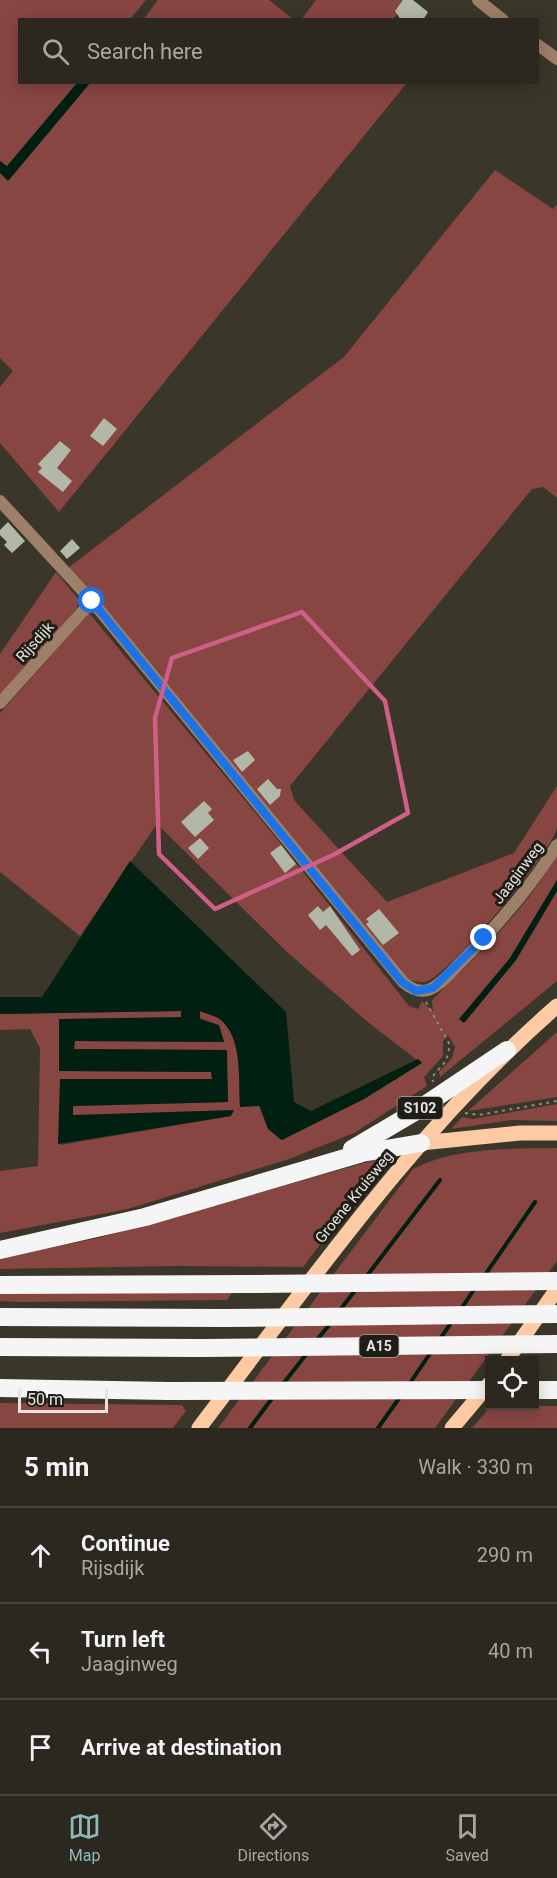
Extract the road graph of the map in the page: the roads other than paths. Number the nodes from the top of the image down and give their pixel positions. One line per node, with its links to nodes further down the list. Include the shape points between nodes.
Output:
1 (478, 0): 2 (street)
2 (500, 18)
3 (539, 46): 4 (street)
4 (557, 59)
5 (0, 501): 6 (street)
6 (92, 601): 7 (street, Rijsdijk); 8 (street, Jaaginweg, via 402,982 416,991 433,988 491,931 540,873)
7 (0, 703)
8 (557, 845)
9 (557, 1006): 10 (main road, Groene Kruisweg / S102)
10 (507, 1050): 12 (main road, Groene Kruisweg / S102); 13 (highway, S102)
11 (557, 1133): 12 (main road, S102)
12 (421, 1143): 13 (highway, via 392,1146); 26 (main road, Groene Kruisweg / S102)
13 (331, 1162): 14 (highway, via 145,1217)
14 (0, 1250)
15 (557, 1281): 16 (highway, bridge)
16 (0, 1286)
17 (557, 1289): 22 (main road)
18 (557, 1314): 19 (highway, A15, bridge)
19 (0, 1317)
20 (557, 1344): 21 (highway, A15, bridge)
21 (0, 1347)
22 (510, 1356)
23 (0, 1388): 25 (highway, bridge)
24 (485, 1388): 27 (main road)
25 (485, 1390)
26 (199, 1428)
27 (452, 1428)

